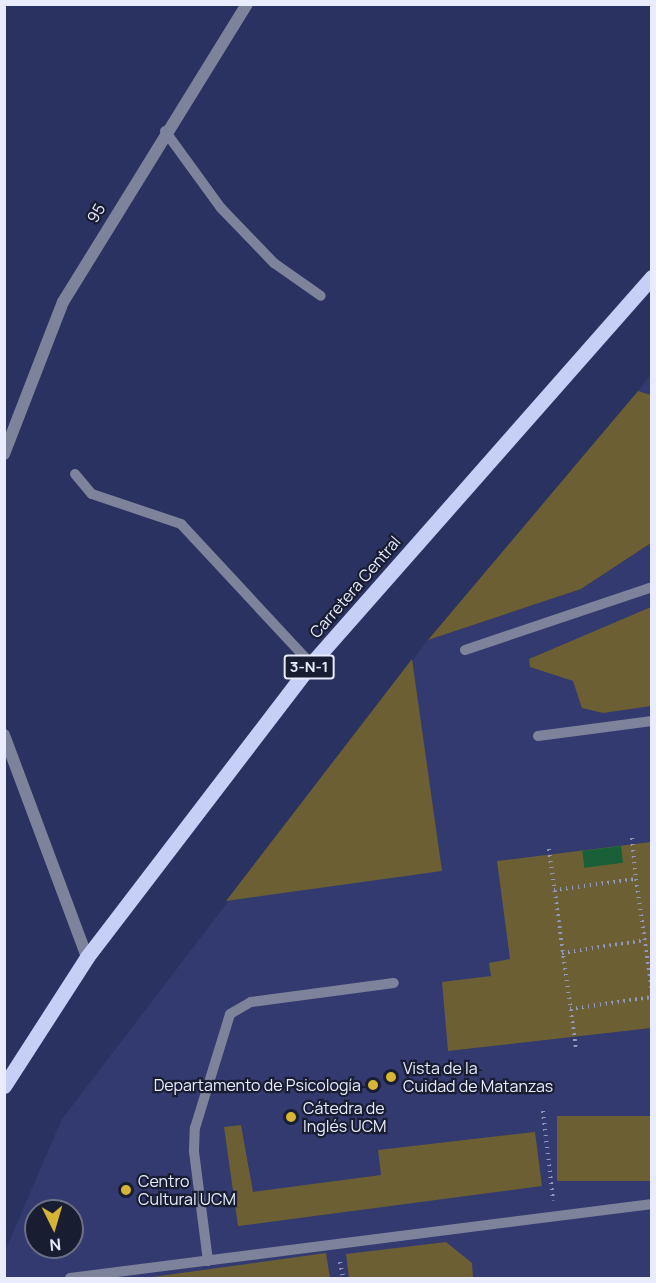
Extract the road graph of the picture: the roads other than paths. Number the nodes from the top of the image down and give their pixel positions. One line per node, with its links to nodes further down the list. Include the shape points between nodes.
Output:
1 (247, 4): 2 (street, 95)
2 (165, 131): 4 (lane, via 221,208 274,263); 5 (street, 95, via 63,302)
3 (651, 277): 9 (main road, Carretera Central / 3-N-1)
4 (321, 296)
5 (4, 454)
6 (75, 474): 9 (lane, via 93,494 181,524)
7 (651, 587): 8 (lane)
8 (465, 650)
9 (311, 664): 13 (main road, Carretera Central / 3-N-1)
10 (651, 721): 12 (lane)
11 (4, 735): 13 (street)
12 (538, 736)
13 (87, 957): 15 (main road, Carretera Central / 3-N-1)
14 (394, 983): 17 (lane, via 251,1002 230,1014 195,1128 194,1151)
15 (4, 1086)
16 (651, 1204): 17 (lane)
17 (208, 1261): 18 (lane)
18 (70, 1278)

